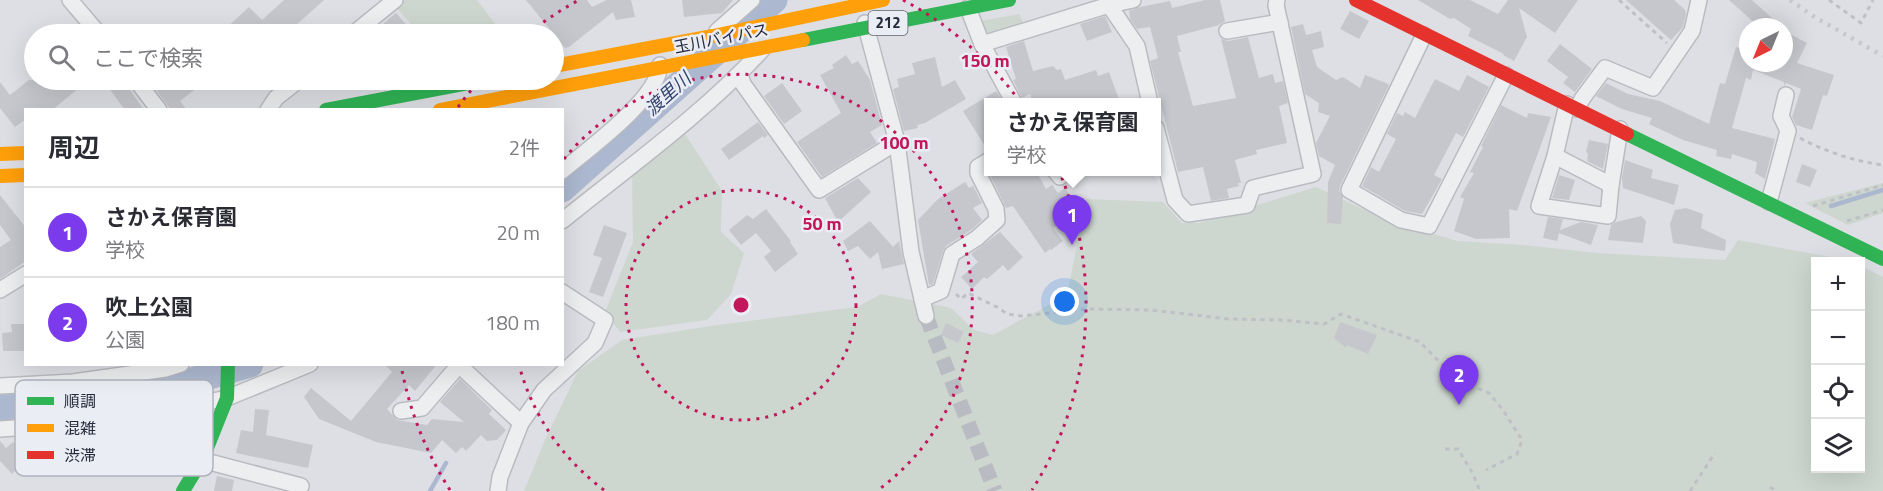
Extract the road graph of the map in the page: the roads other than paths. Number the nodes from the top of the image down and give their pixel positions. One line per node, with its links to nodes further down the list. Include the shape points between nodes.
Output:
1 (70, 0): 14 (street)
2 (395, 0): 15 (street)
3 (752, 0): 19 (street)
4 (883, 0): 10 (main road, 玉川バイパス / 212)
5 (1009, 0): 12 (main road, 玉川バイパス / 212)
6 (1133, 0): 11 (street)
7 (1277, 0): 13 (street)
8 (1356, 0): 18 (main road)
9 (1700, 0): 35 (street, via 1692,31 1653,88 1605,68)
10 (858, 2): 16 (street); 19 (main road, 玉川バイパス / 212)
11 (1109, 5): 20 (street); 34 (street, via 1137,46)
12 (969, 8): 16 (main road, 玉川バイパス / 212); 20 (street)
13 (1280, 22): 17 (street); 42 (street, via 1313,174 1253,188 1246,205 1188,214 1175,200)
14 (90, 24)
15 (365, 24)
16 (866, 27): 22 (main road, 玉川バイパス / 212); 41 (street)
17 (1227, 31)
18 (1424, 35): 26 (main road); 26 (street, via 1349,189 1401,220 1429,226)
19 (713, 36): 21 (main road, 玉川バイパス / 212)
20 (982, 44): 33 (street)
21 (656, 46): 23 (main road, 玉川バイパス / 212); 24 (street)
22 (766, 46): 24 (main road, 玉川バイパス / 212); 25 (street)
23 (564, 64)
24 (661, 67): 27 (main road, 玉川バイパス / 212); 47 (street, via 633,111)
25 (740, 74): 41 (street, via 743,84 819,190); 52 (street)
26 (1506, 75): 35 (main road)
27 (564, 86)
28 (144, 90): 36 (street)
29 (286, 90): 37 (street)
30 (433, 90): 38 (main road)
31 (543, 90): 39 (main road, 玉川バイパス / 212)
32 (1786, 95): 51 (street, via 1781,116 1788,131)
33 (1012, 98)
34 (1149, 98)
35 (1572, 106): 40 (main road); 45 (street)
36 (157, 108)
37 (269, 108)
38 (342, 108)
39 (450, 108)
40 (1620, 129): 50 (street); 51 (main road)
41 (897, 142): 57 (street, via 911,252)
42 (1161, 147)
43 (24, 153): 44 (main road)
44 (0, 154)
45 (1555, 156): 50 (street); 50 (street, via 1539,206 1608,216)
46 (984, 163): 57 (street, via 978,167 978,173 996,209 997,220 952,254 940,291)
47 (564, 169)
48 (24, 175): 49 (main road)
49 (0, 176)
50 (1611, 185)
51 (1768, 202): 53 (main road)
52 (564, 219)
53 (1883, 259)
54 (24, 275): 55 (street)
55 (0, 290)
56 (564, 292): 70 (street, via 605,320 595,343 544,390)
57 (922, 299): 58 (street)
58 (926, 316)
59 (175, 366): 64 (street)
60 (228, 366): 67 (main road)
61 (305, 366): 67 (street)
62 (457, 366): 69 (street, via 422,408)
63 (461, 366): 70 (street)
64 (87, 380)
65 (15, 385): 66 (street)
66 (0, 386)
67 (227, 399): 68 (street); 73 (main road)
68 (213, 402)
69 (401, 411)
70 (521, 423): 78 (street)
71 (15, 428): 72 (street)
72 (0, 429)
73 (213, 433)
74 (213, 463): 76 (street)
75 (192, 476): 77 (main road)
76 (301, 486)
77 (183, 491)
78 (498, 491)

